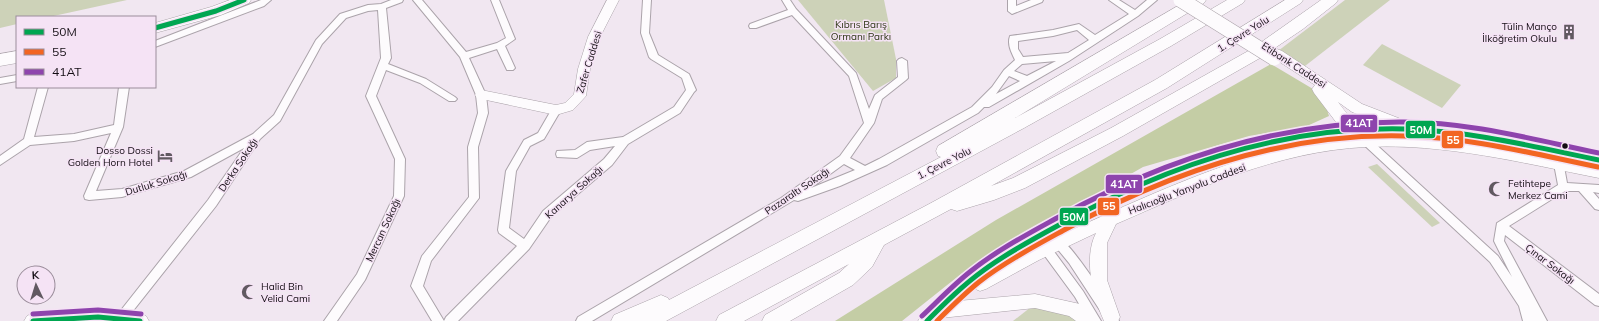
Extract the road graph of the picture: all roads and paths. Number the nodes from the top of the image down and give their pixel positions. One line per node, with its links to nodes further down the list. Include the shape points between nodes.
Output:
1 (244, 0): 19 (main road)
2 (267, 0): 27 (street)
3 (399, 0): 20 (street, Derka Sokağı)
4 (417, 0): 31 (street)
5 (495, 0): 28 (street, via 511,39)
6 (613, 0): 49 (street, Zafer Caddesi, via 594,37 584,70 580,96 568,107)
7 (647, 0): 59 (street, Kanarya Sokağı, via 645,33 654,57 686,76 691,90 677,110)
8 (786, 0): 21 (street)
9 (1012, 0): 10 (street, via 1012,11)
10 (1039, 0)
11 (1113, 0): 22 (street)
12 (1152, 0): 22 (street)
13 (1182, 0): 33 (main road, Etibank Caddesi, bridge)
14 (1188, 0): 33 (main road, Etibank Caddesi)
15 (1199, 0): 70 (main road, via 931,158)
16 (1238, 0): 70 (main road, 1. Çevre Yolu, via 1065,99)
17 (1296, 0): 73 (main road, 1. Çevre Yolu, via 1161,84)
18 (1331, 0): 73 (main road, via 1254,54 1082,151 1001,191)
19 (214, 4): 23 (main road); 25 (main road)
20 (382, 7): 38 (street, Mercan Sokağı, via 386,58); 57 (street, Derka Sokağı, via 368,8 343,16 319,42 277,118)
21 (793, 11): 24 (street); 52 (street, via 853,75)
22 (1135, 14): 26 (street)
23 (156, 17)
24 (753, 26)
25 (156, 28)
26 (1095, 40): 32 (street); 37 (street, via 1079,27 1013,38 1014,49)
27 (156, 44)
28 (500, 45): 31 (street); 39 (street)
29 (16, 46): 30 (main road)
30 (0, 48)
31 (464, 56): 46 (street)
32 (1070, 56): 37 (street); 42 (street)
33 (1276, 56): 48 (main road, Etibank Caddesi, via 1319,81); 51 (main road, Etibank Caddesi, via 1316,86 1331,100)
34 (16, 57): 35 (main road)
35 (0, 60)
36 (902, 60): 52 (street, Pazaraltı Sokağı, via 903,78 878,97)
37 (1020, 62): 40 (street); 42 (street)
38 (384, 65): 47 (street, via 423,81); 86 (street, Mercan Sokağı, via 371,96 400,159 400,196 361,277)
39 (510, 68)
40 (1007, 72): 42 (street); 50 (street)
41 (16, 78): 43 (street)
42 (1030, 79): 50 (street)
43 (0, 81)
44 (43, 88): 58 (street)
45 (124, 88): 53 (street, Dutluk Sokağı)
46 (481, 95): 49 (street); 87 (street, via 483,112 473,147 474,198 426,259 417,286)
47 (452, 99)
48 (1357, 108): 55 (main road, Etibank Caddesi, via 1398,125); 56 (main road)
49 (556, 110): 77 (street, via 541,136 527,143 511,171 503,230)
50 (975, 110): 65 (street)
51 (1338, 112): 54 (main road, via 1335,123); 56 (main road, Etibank Caddesi)
52 (869, 123): 61 (street, Pazaraltı Sokağı)
53 (118, 128): 57 (street, Dutluk Sokağı, via 89,196 122,193 187,174); 58 (street, via 103,133)
54 (1328, 132): 56 (main road, Halıcıoğlu Yanyolu Caddesi); 81 (main road, Halıcıoğlu Yanyolu Caddesi, via 1284,139 1204,160 1061,221 966,284)
55 (1435, 132): 56 (main road, Halıcıoğlu Yanyolu Caddesi, via 1405,129); 62 (main road, Halıcıoğlu Yanyolu Caddesi)
56 (1361, 134): 64 (main road, Halıcıoğlu Yanyolu Caddesi); 74 (main road, Halıcıoğlu Yanyolu Caddesi, via 1261,160 1161,197); 96 (street, via 1494,259 1524,304)
57 (256, 136): 82 (street, Derka Sokağı, via 212,203)
58 (28, 141): 63 (street)
59 (625, 141): 60 (street, Kanarya Sokağı, via 587,146 576,154); 77 (street, Kanarya Sokağı, via 608,162 547,214)
60 (560, 154)
61 (844, 159): 65 (street); 71 (street, Pazaraltı Sokağı)
62 (1599, 160)
63 (0, 161)
64 (1559, 164): 66 (main road, Halıcıoğlu Yanyolu Caddesi); 67 (street)
65 (864, 170): 71 (street)
66 (1599, 172)
67 (1563, 187): 68 (street); 75 (street)
68 (1582, 187): 69 (street); 72 (street)
69 (1599, 189)
70 (884, 194): 79 (main road, 1. Çevre Yolu)
71 (785, 201): 89 (street, Pazaraltı Sokağı)
72 (1599, 206)
73 (937, 208): 76 (main road, 1. Çevre Yolu)
74 (1111, 219): 78 (main road, Halıcıoğlu Yanyolu Caddesi); 83 (main road, via 1099,243 1099,280)
75 (1501, 226): 80 (street, Çınar Sokağı); 97 (street, via 1499,241)
76 (878, 238): 92 (main road, 1. Çevre Yolu); 93 (main road, via 865,261 846,279)
77 (526, 246): 88 (street, Kanarya Sokağı)
78 (1052, 246): 81 (main road, Halıcıoğlu Yanyolu Caddesi, via 980,284); 83 (street, via 1073,260); 95 (street)
79 (692, 297): 90 (main road, via 664,303); 91 (main road, 1. Çevre Yolu)
80 (1599, 301)
81 (933, 316): 94 (main road, via 1035,302 1074,309)
82 (120, 318): 84 (main road); 85 (main road)
83 (1112, 319)
84 (33, 321)
85 (140, 321)
86 (330, 321)
87 (438, 321)
88 (450, 321)
89 (582, 321)
90 (621, 321)
91 (648, 321)
92 (726, 321)
93 (772, 321)
94 (1088, 321)
95 (1095, 321)
96 (1529, 321)
97 (1541, 321)

